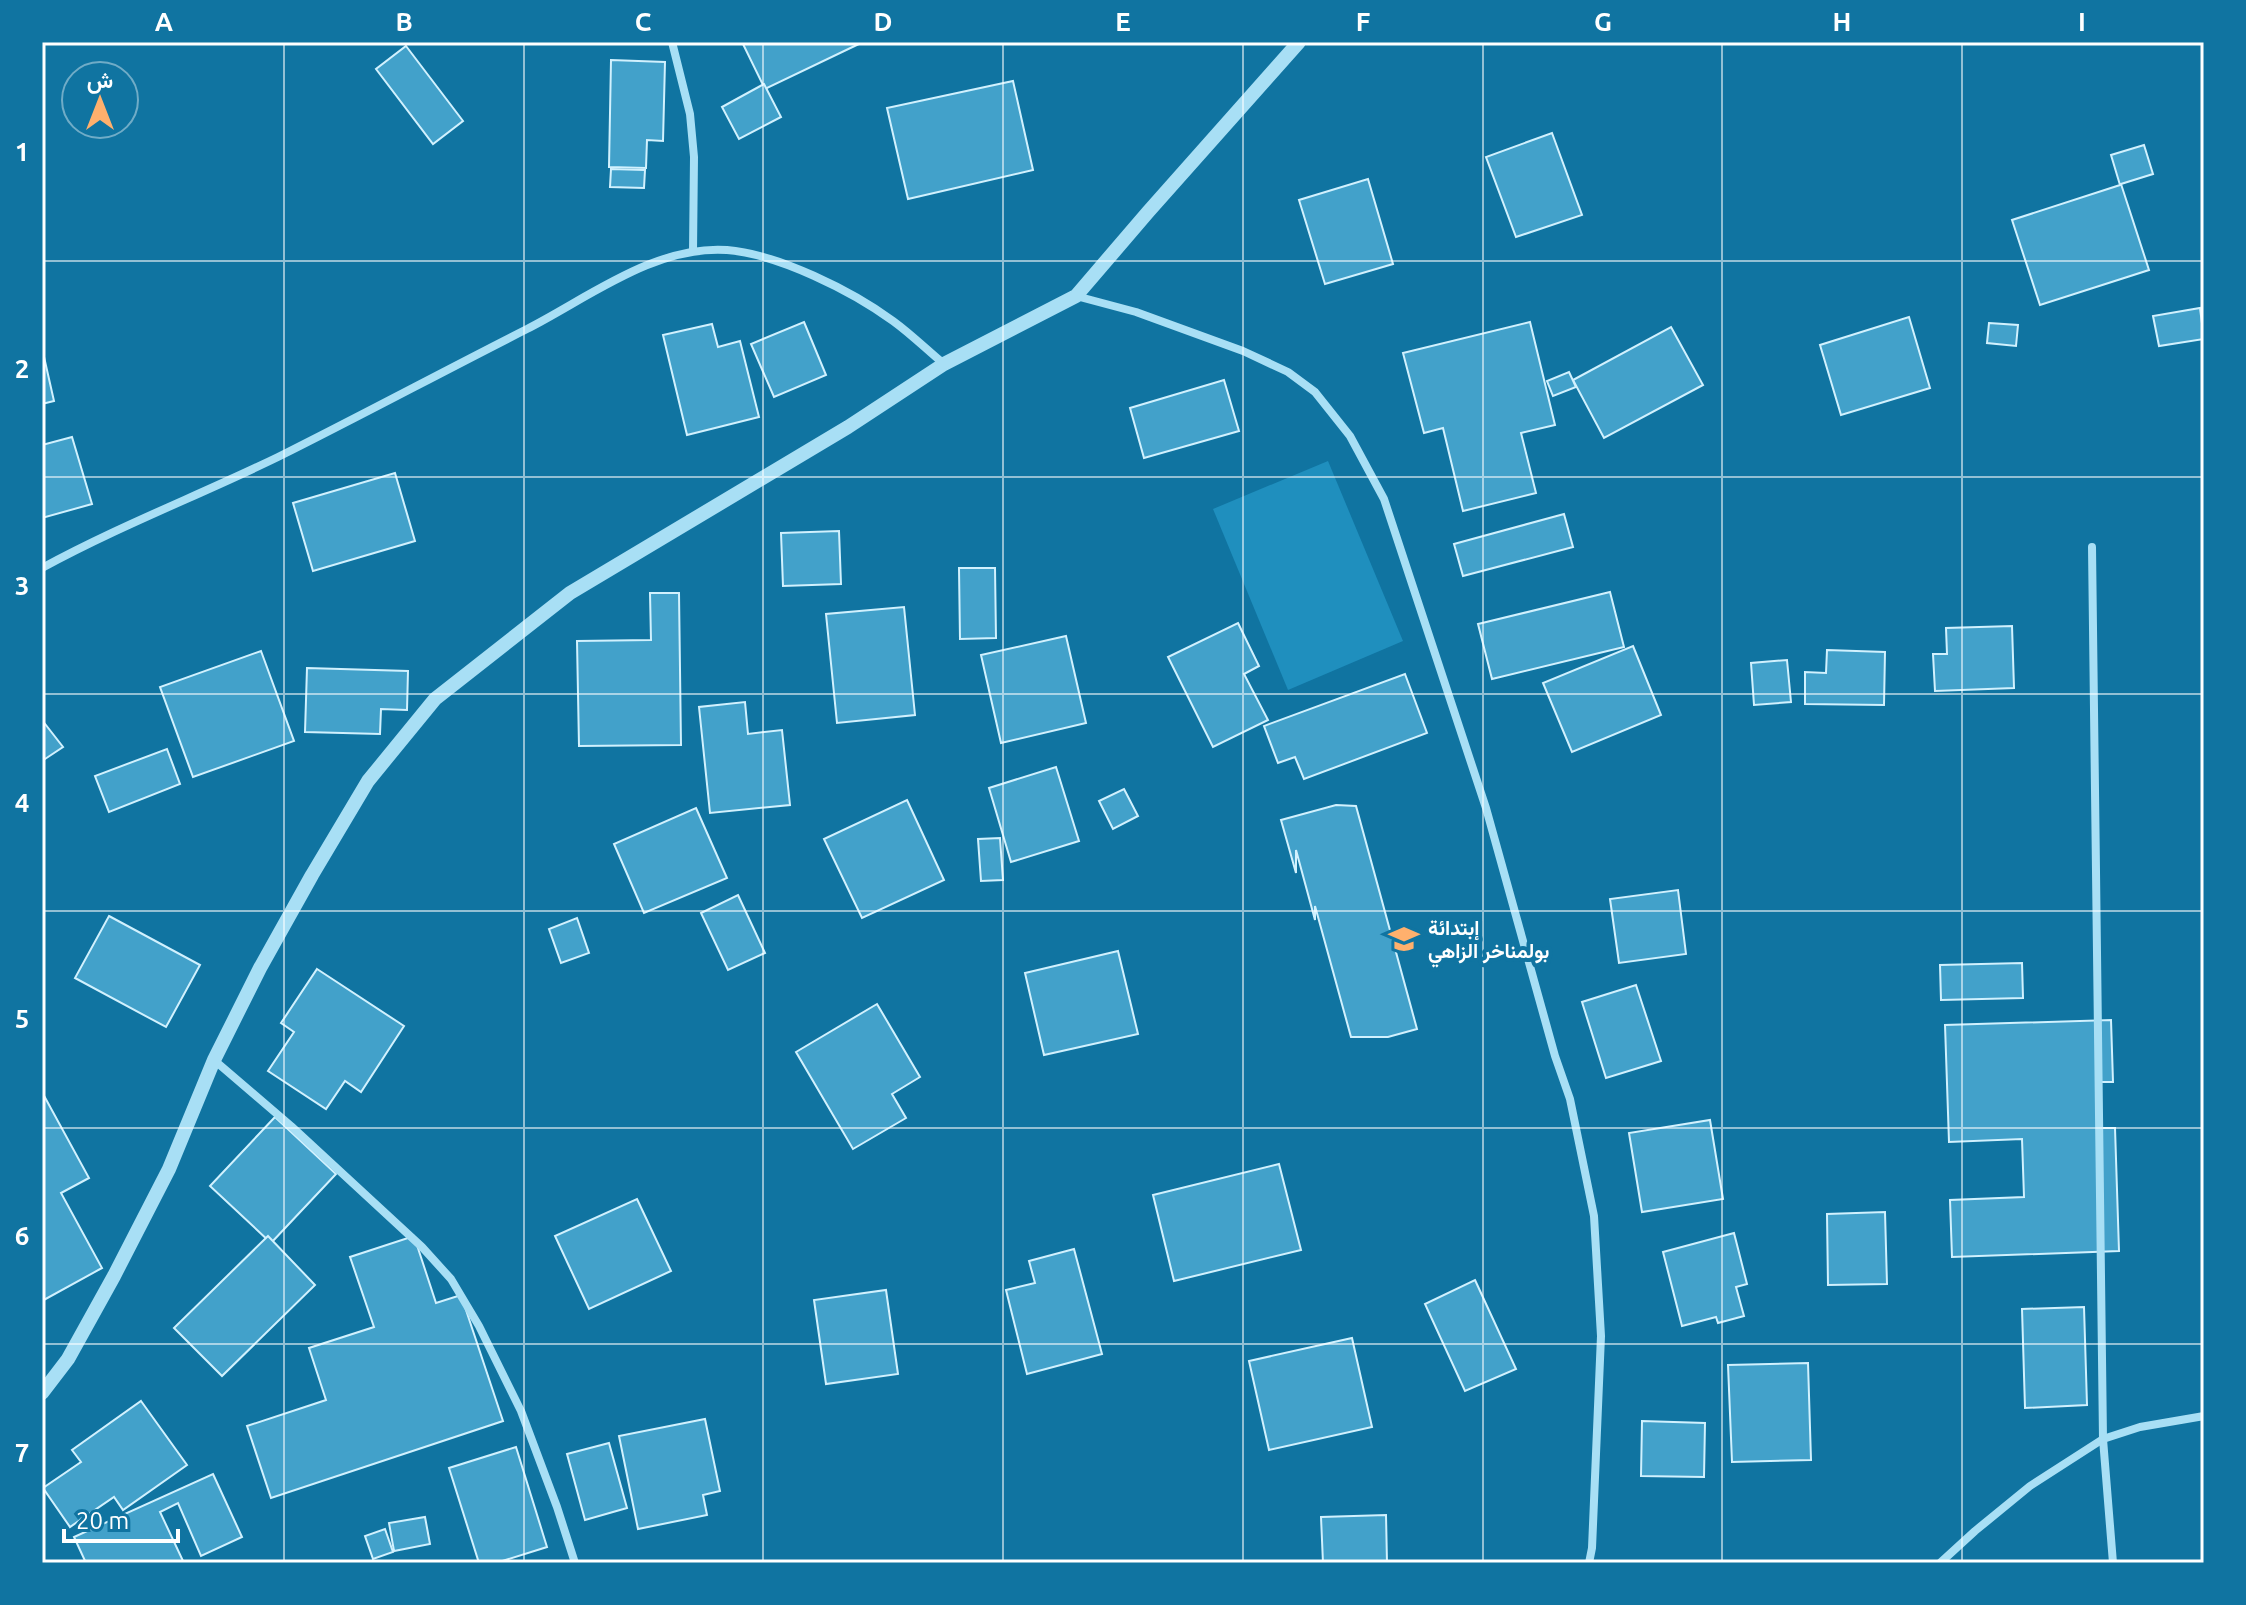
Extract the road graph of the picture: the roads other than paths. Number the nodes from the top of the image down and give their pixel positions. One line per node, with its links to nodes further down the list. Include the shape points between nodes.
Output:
1 (672, 42): 3 (street, via 690,114)
2 (1299, 42): 4 (street)
3 (693, 251): 5 (street, via 754,254 836,287 893,320); 7 (street, via 620,279 279,456)
4 (1076, 296): 5 (street); 13 (street, via 1136,312 1288,372 1315,392 1350,436 1384,499 1486,808 1570,1099 1594,1216 1601,1336)
5 (944, 364): 8 (street, via 570,593 435,699 368,781 260,968)
6 (2092, 547): 11 (street)
7 (42, 568)
8 (214, 1060): 9 (street, via 169,1169 114,1276 68,1359); 12 (street, via 389,1216 451,1279 521,1411)
9 (42, 1393)
10 (2204, 1416): 11 (street)
11 (2103, 1439): 14 (street, via 2030,1486); 15 (street)
12 (575, 1563)
13 (1589, 1563)
14 (1940, 1563)
15 (2113, 1563)

